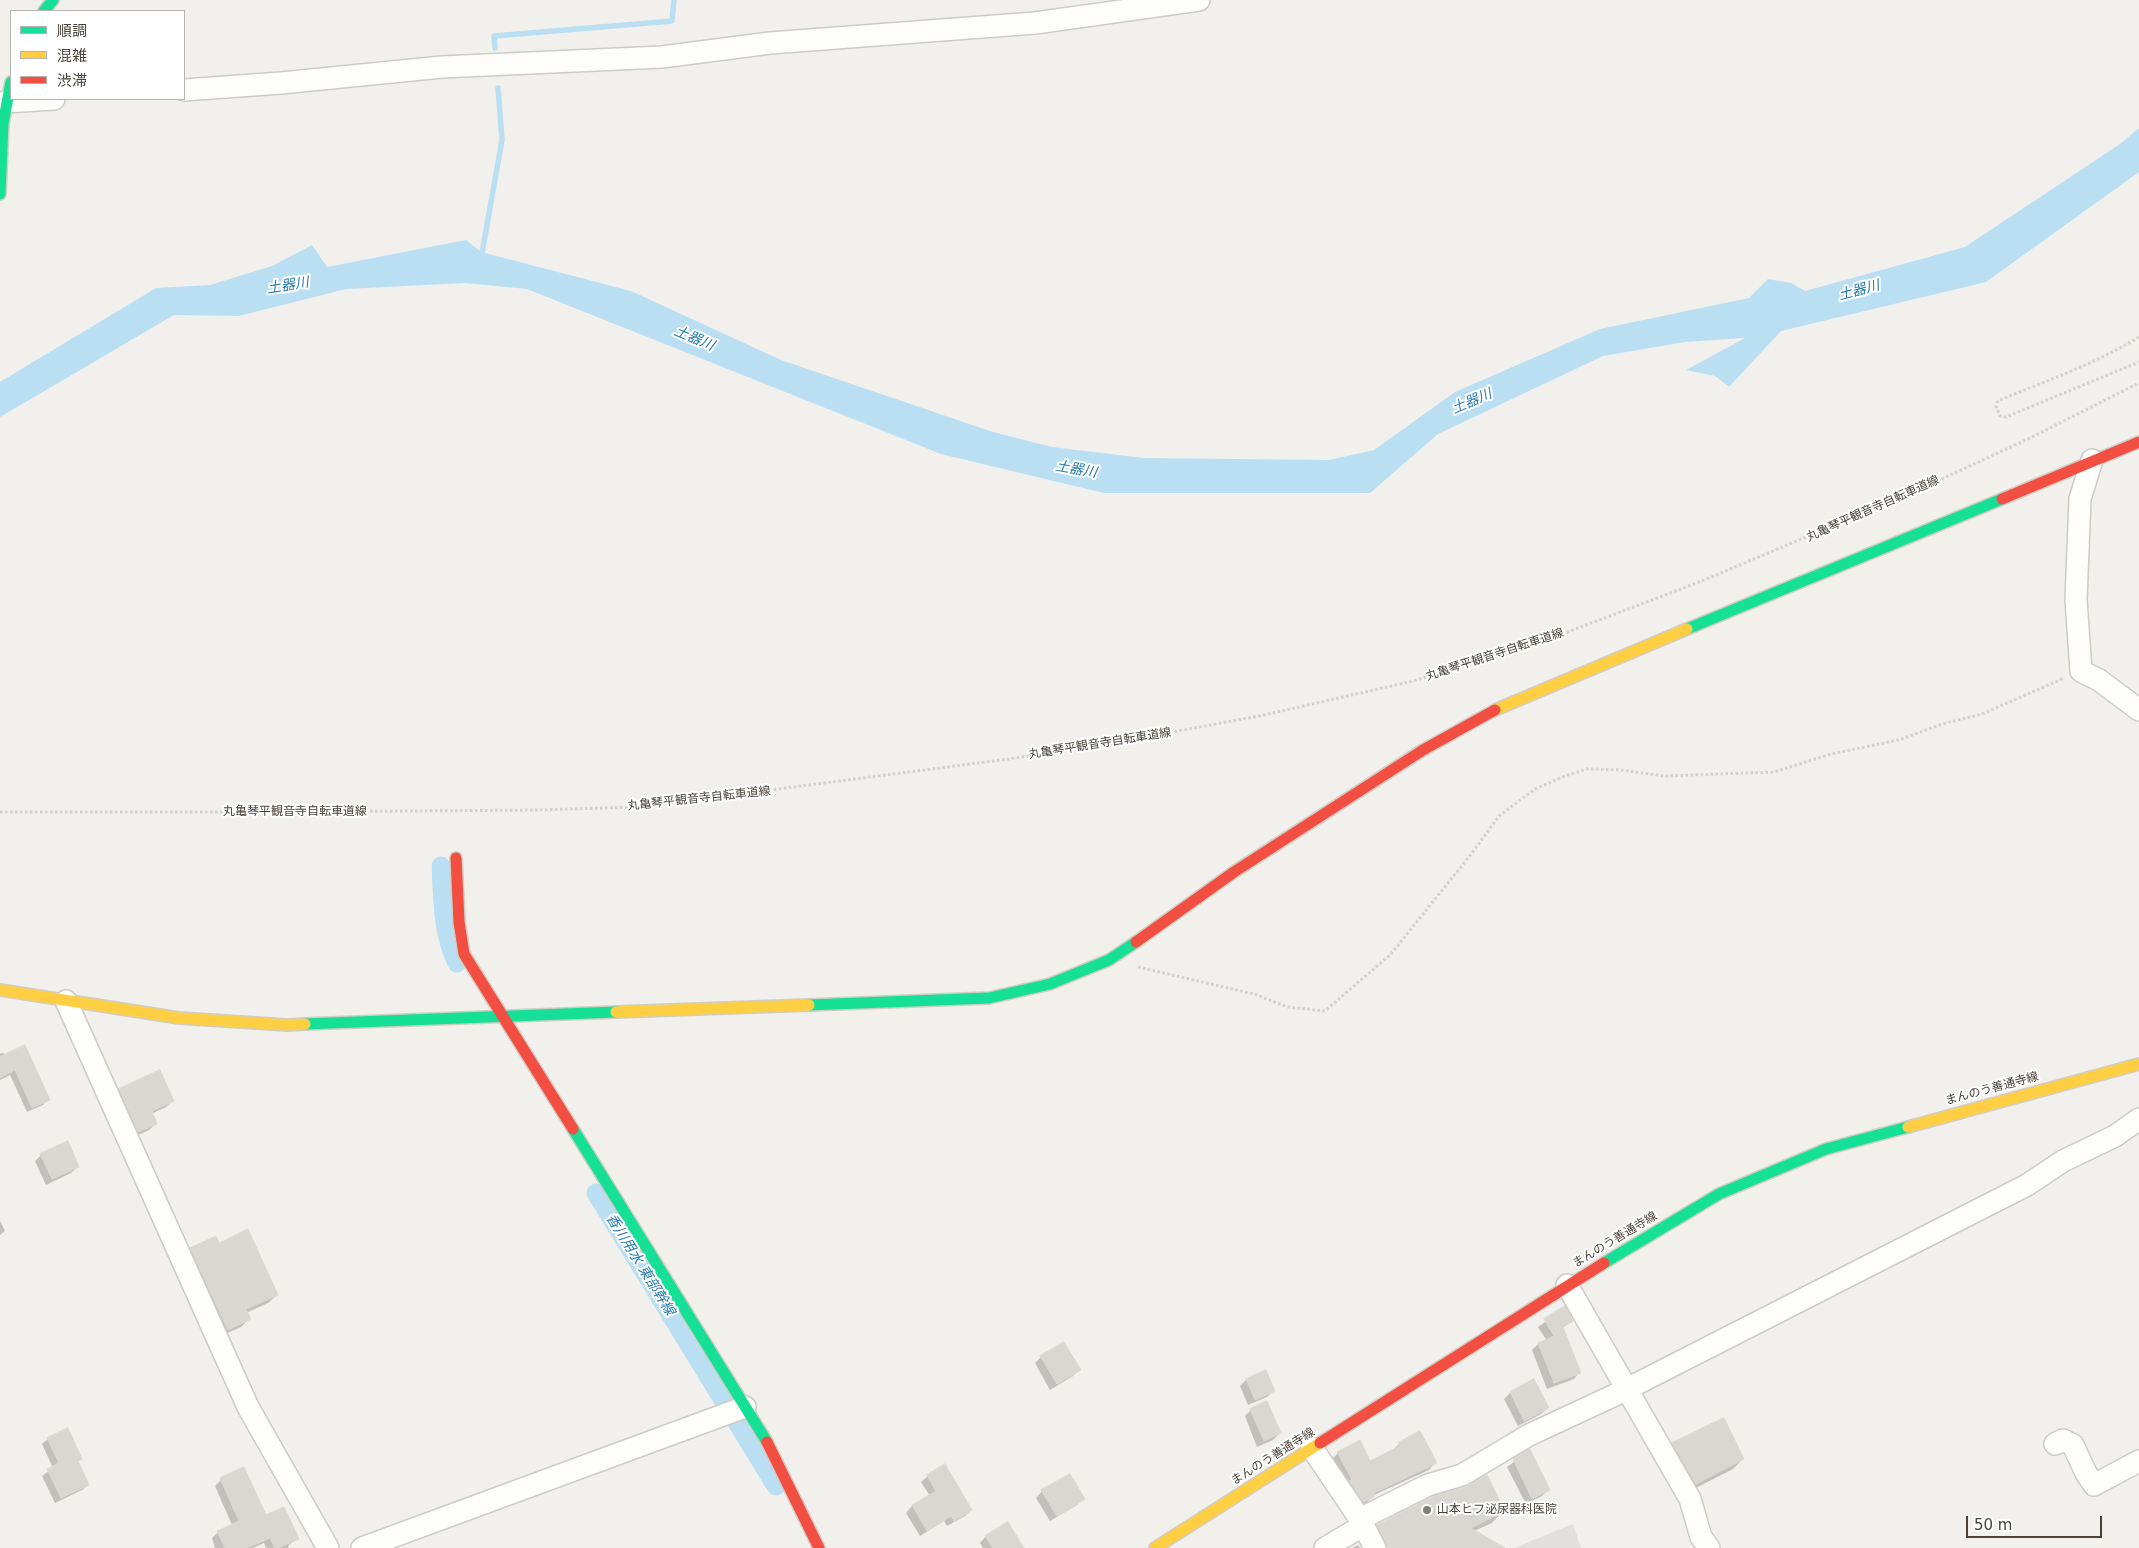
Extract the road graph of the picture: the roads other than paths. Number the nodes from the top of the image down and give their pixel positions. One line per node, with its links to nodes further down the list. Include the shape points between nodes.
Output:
1 (53, 0): 3 (street)
2 (1199, 0): 4 (street, via 1035,23 770,43 662,57 442,67)
3 (45, 10)
4 (185, 90)
5 (7, 100): 6 (street)
6 (0, 194)
7 (2139, 442): 8 (street)
8 (2092, 460): 9 (street, via 2080,499 2076,600 2081,671 2099,680); 13 (street, via 1505,704 1423,750 1267,850 1168,922 1109,960 1050,984 989,998)
9 (2139, 710)
10 (456, 858): 13 (street, via 464,954)
11 (0, 990): 12 (street)
12 (66, 1001): 13 (street, via 179,1018 287,1025); 23 (street, via 248,1407)
13 (502, 1016): 18 (street)
14 (2139, 1064): 16 (street, まんのう善通寺線, via 1826,1149 1719,1194)
15 (2139, 1119): 17 (street, via 2027,1185)
16 (1568, 1285): 17 (street); 20 (street, まんのう善通寺線)
17 (1627, 1389): 22 (street, via 1529,1435 1462,1475 1428,1485); 29 (street, via 1690,1499 1702,1537)
18 (745, 1407): 24 (street); 25 (street, via 770,1448)
19 (2055, 1444): 21 (street, via 2063,1440 2072,1445 2094,1485)
20 (1312, 1448): 22 (street); 26 (street, まんのう善通寺線)
21 (2139, 1462)
22 (1362, 1522): 27 (street); 28 (street)
23 (328, 1548)
24 (362, 1548)
25 (818, 1548)
26 (1155, 1548)
27 (1325, 1548)
28 (1375, 1548)
29 (1709, 1548)

